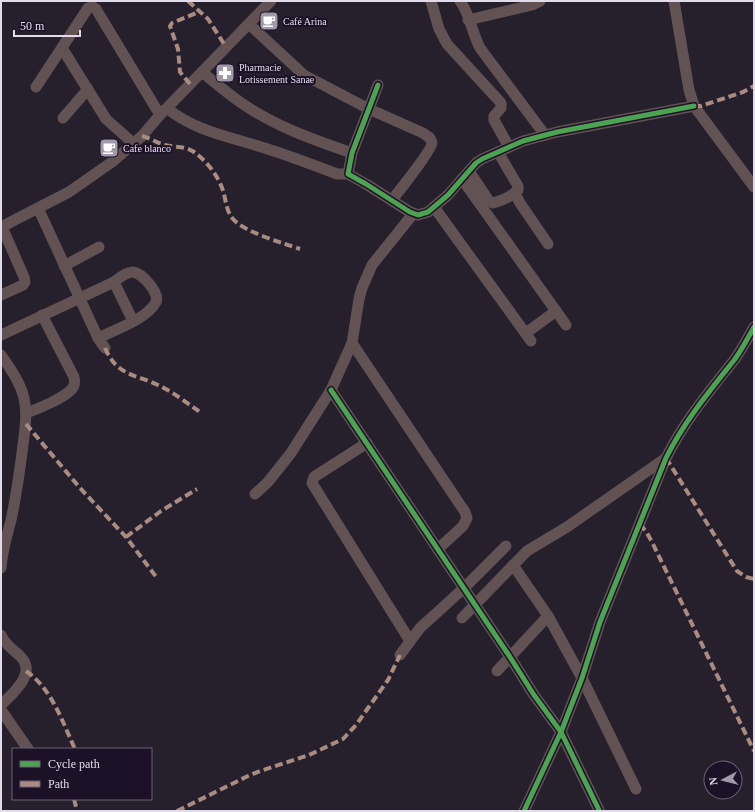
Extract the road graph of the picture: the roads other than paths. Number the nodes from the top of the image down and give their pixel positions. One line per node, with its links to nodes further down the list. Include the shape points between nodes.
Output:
1 (271, 1): 7 (street)
2 (431, 1): 19 (street, via 438,29 447,44 501,103 494,120)
3 (460, 1): 6 (street, via 466,10)
4 (540, 1): 6 (street)
5 (674, 1): 13 (street)
6 (468, 20): 17 (street, via 480,48)
7 (249, 24): 9 (street); 14 (street, via 304,75)
8 (62, 48): 11 (street); 12 (street); 15 (street, via 88,8 93,7)
9 (202, 72): 15 (street); 21 (street, via 240,102 267,118)
10 (378, 85): 14 (street)
11 (36, 87)
12 (88, 89): 16 (street); 18 (street, via 106,119)
13 (694, 106): 17 (street); 24 (street)
14 (369, 109): 21 (street); 26 (street, via 423,133 432,143 430,150)
15 (164, 112): 18 (street); 22 (street, via 217,135 259,146 337,174)
16 (63, 118)
17 (544, 135): 19 (street)
18 (133, 143): 28 (street, via 92,177)
19 (509, 147): 20 (street)
20 (498, 152): 23 (street, via 476,163); 25 (street, via 518,186)
21 (352, 153): 22 (street)
22 (348, 174): 26 (street)
23 (465, 175): 25 (street, via 492,203); 27 (street); 37 (street)
24 (754, 187)
25 (515, 193): 31 (street)
26 (392, 200): 29 (street)
27 (434, 207): 29 (street, via 423,214); 37 (street, via 529,337)
28 (38, 208): 30 (street); 33 (street)
29 (413, 214): 44 (street, via 372,265 359,299)
30 (1, 227): 35 (street, via 25,282)
31 (548, 244)
32 (99, 247): 33 (street)
33 (64, 266): 36 (street)
34 (114, 282): 36 (street); 39 (street); 39 (street, via 127,274 135,273 156,293 157,300 153,305)
35 (1, 295)
36 (79, 298): 38 (street); 43 (street)
37 (556, 311): 40 (street)
38 (42, 315): 42 (street); 48 (street, via 74,377 75,384 71,390 46,405)
39 (133, 321): 43 (street)
40 (566, 324)
41 (754, 327): 50 (street, via 736,358 677,436)
42 (1, 335)
43 (98, 338): 45 (street)
44 (352, 343): 47 (street); 53 (street, via 465,512 467,518 462,526)
45 (105, 348)
46 (1, 355): 48 (street, via 21,390)
47 (331, 390): 49 (street); 51 (street, via 291,453)
48 (26, 413): 55 (street, via 16,495)
49 (367, 444): 53 (street); 61 (street, via 314,477 312,483)
50 (666, 458): 54 (street, via 567,527 527,551); 66 (street, via 600,622)
51 (255, 494)
52 (506, 546): 56 (street)
53 (438, 549): 56 (street)
54 (514, 565): 57 (street); 58 (street)
55 (1, 568)
56 (464, 588): 57 (street); 61 (street, via 420,628)
57 (475, 604): 59 (street); 64 (street)
58 (548, 616): 64 (street); 66 (street)
59 (462, 618)
60 (1, 636): 62 (street)
61 (410, 641): 63 (street)
62 (5, 650): 67 (street, via 23,660 26,671 21,684)
63 (400, 655)
64 (510, 656): 65 (street); 69 (street)
65 (497, 671)
66 (582, 678): 69 (street); 71 (street)
67 (1, 705)
68 (1, 710): 70 (street)
69 (561, 732): 72 (street); 73 (street)
70 (27, 748)
71 (636, 789)
72 (599, 810)
73 (524, 811)

